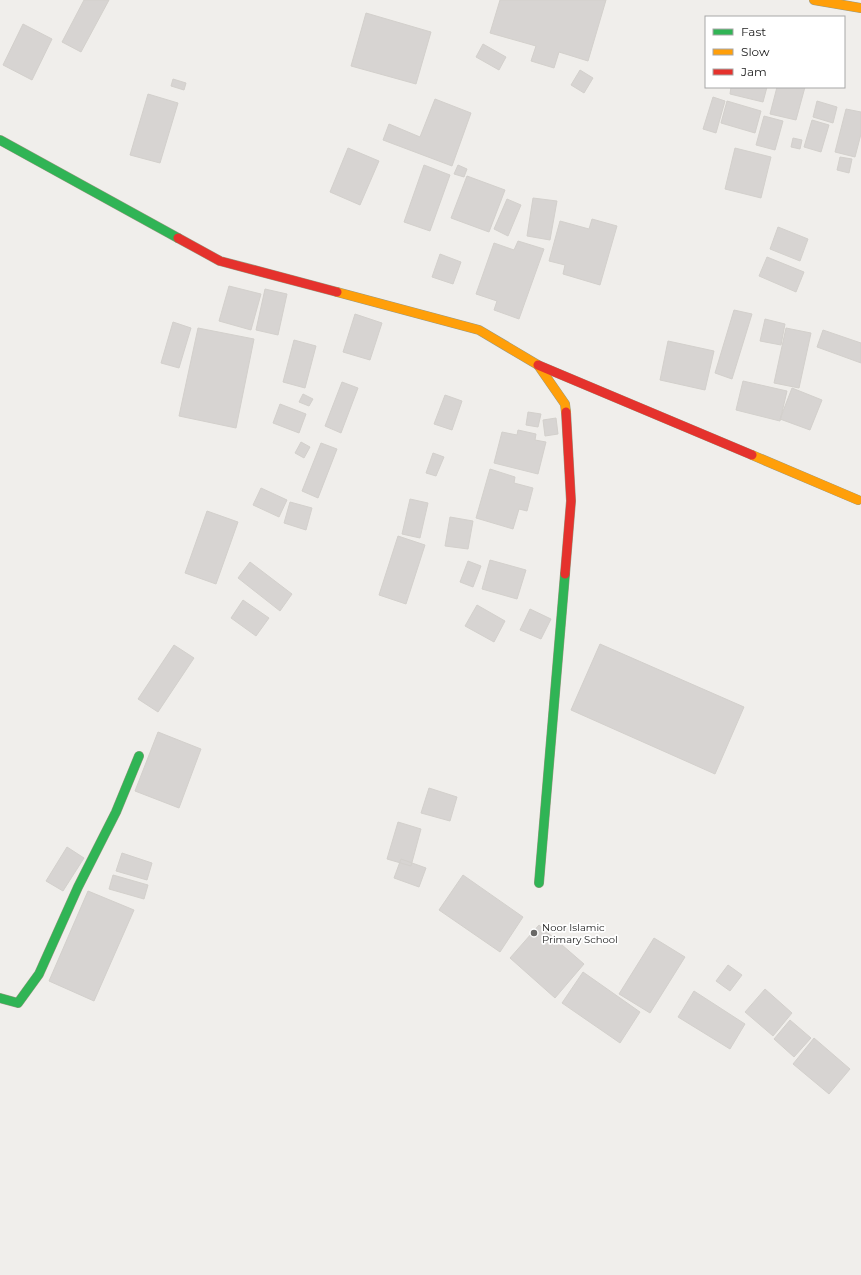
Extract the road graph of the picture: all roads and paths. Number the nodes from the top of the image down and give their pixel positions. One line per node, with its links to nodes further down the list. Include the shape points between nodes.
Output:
1 (814, 0): 2 (street)
2 (861, 8)
3 (0, 140): 4 (street, via 220,261 479,330)
4 (538, 365): 5 (street); 7 (street, via 564,404 571,501)
5 (858, 500)
6 (139, 756): 8 (street, via 116,812 78,887 39,974 18,1003)
7 (539, 883)
8 (0, 998)

